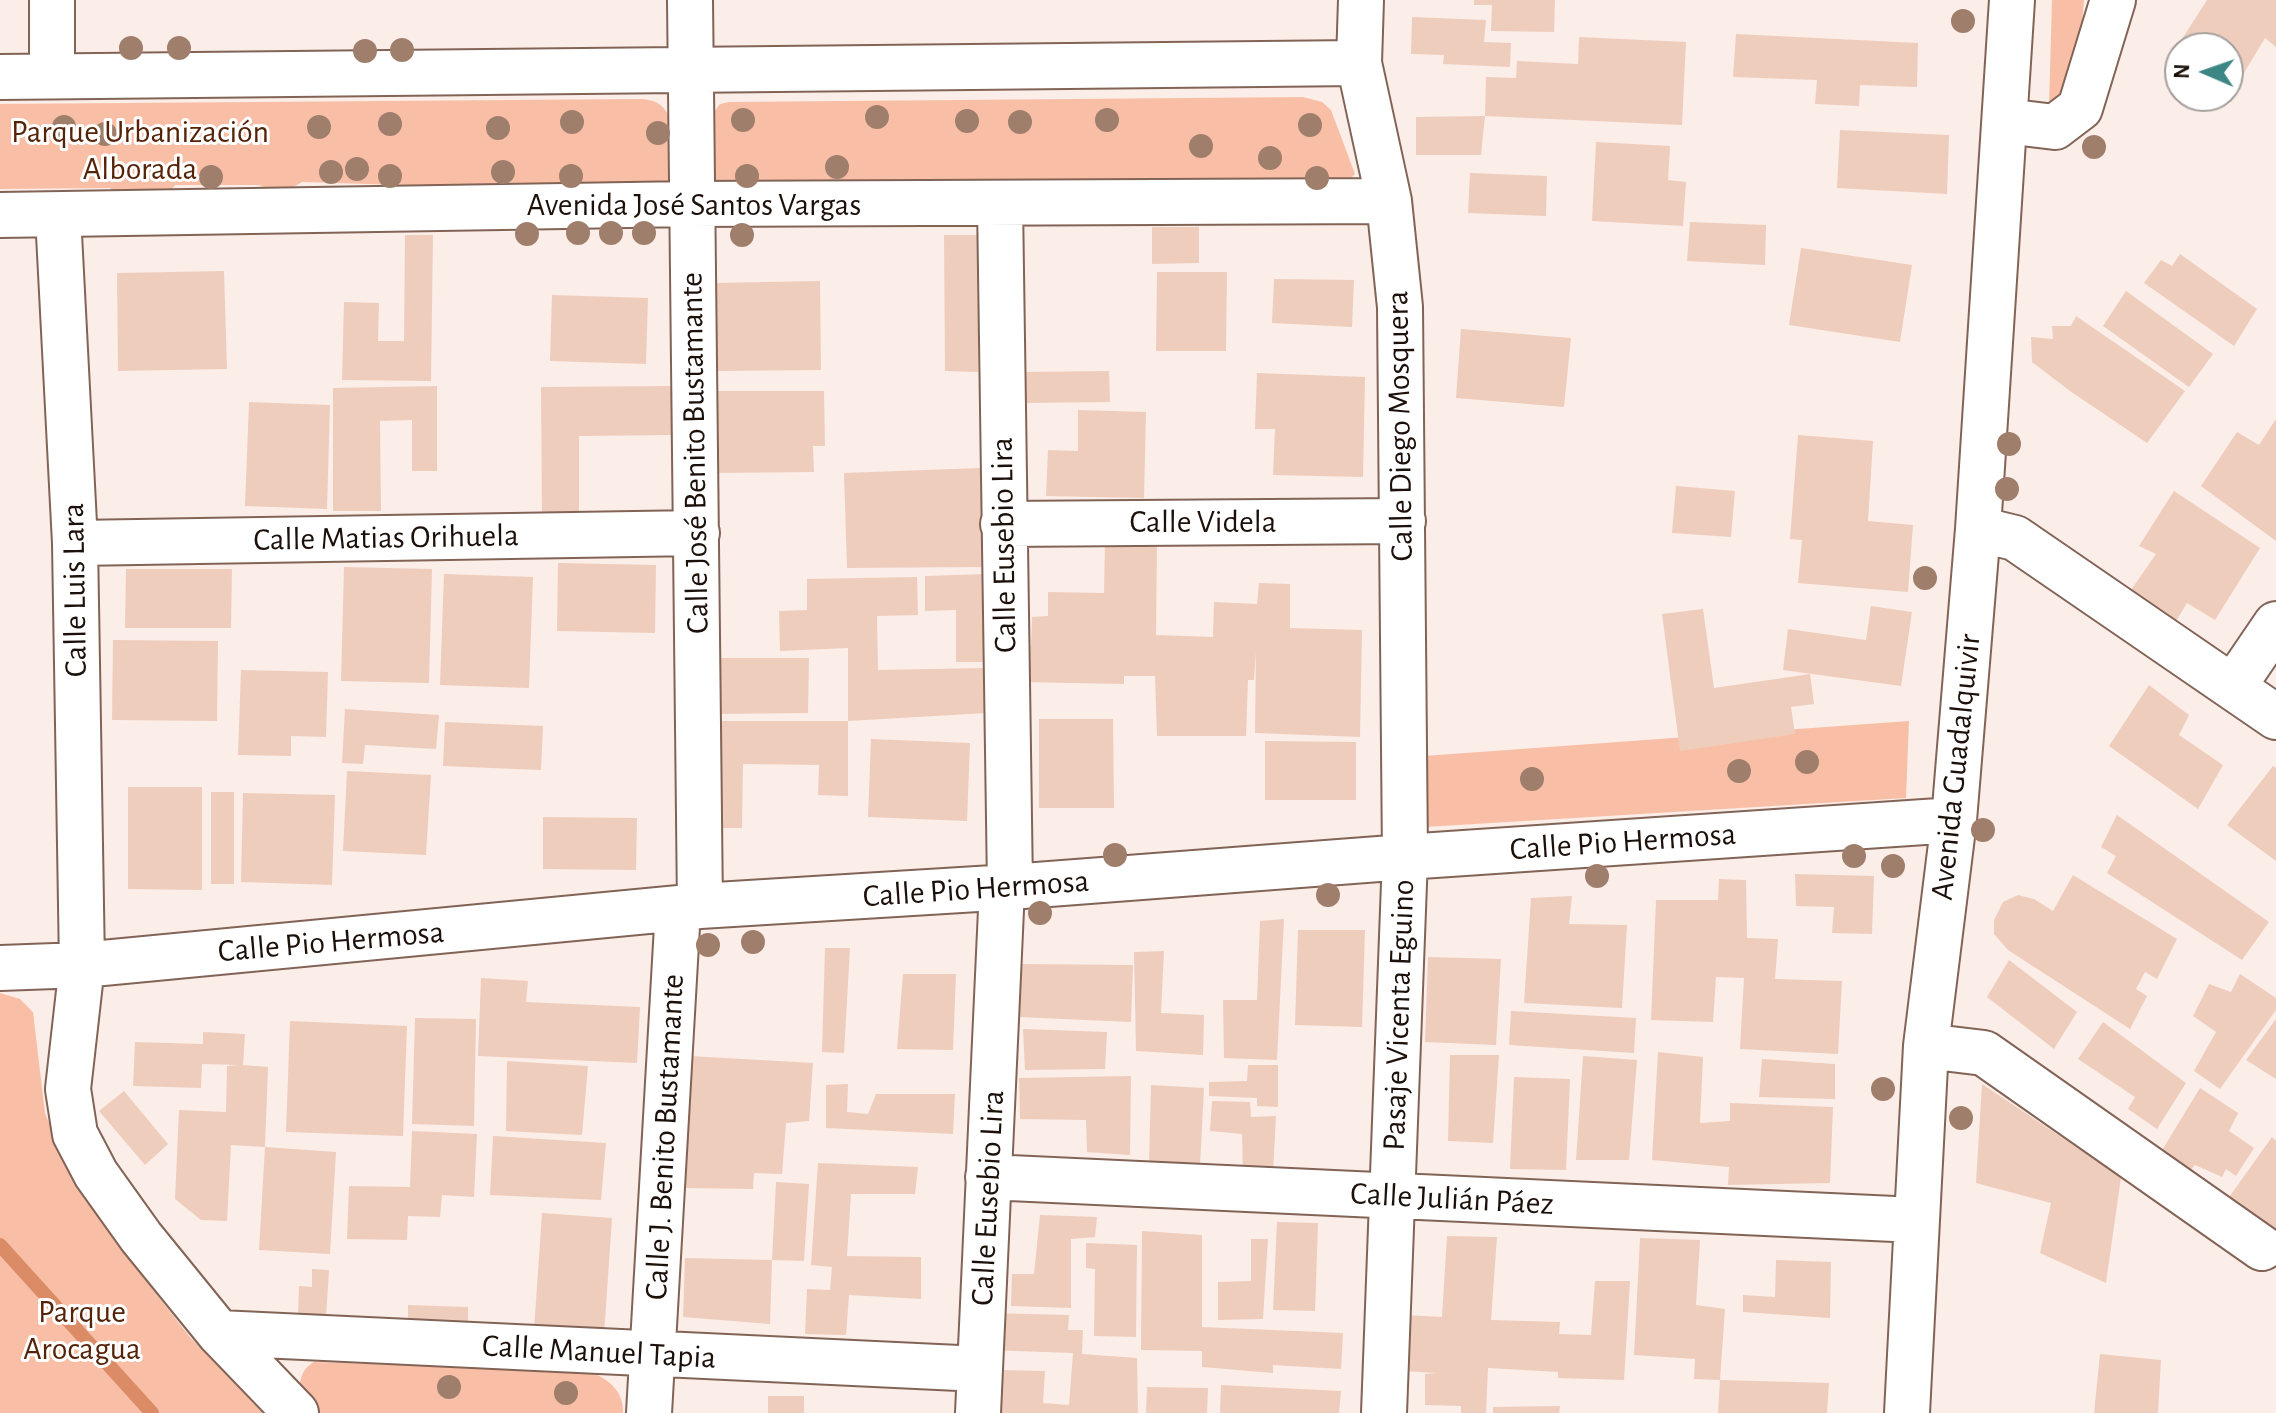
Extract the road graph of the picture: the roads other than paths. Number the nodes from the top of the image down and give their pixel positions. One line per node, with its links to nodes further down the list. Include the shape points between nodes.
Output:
1 (52, 0): 8 (street)
2 (690, 0): 7 (street, Calle José Benito Bustamante)
3 (1361, 0): 6 (street, Calle Diego Mosquera)
4 (2012, 0): 10 (street, Avenida Guadalquivir)
5 (2113, 0): 10 (street, via 2080,108 2055,127)
6 (1359, 63): 7 (street); 11 (street, Calle Diego Mosquera)
7 (691, 69): 8 (street); 13 (street, Calle José Benito Bustamante)
8 (52, 76): 9 (street)
9 (0, 77)
10 (2005, 121): 18 (street, Avenida Guadalquivir)
11 (1389, 201): 12 (street, Avenida José Santos Vargas); 16 (street, Calle Diego Mosquera, via 1400,307)
12 (1000, 203): 13 (street, Avenida José Santos Vargas); 17 (street, Calle Eusebio Lira)
13 (691, 204): 15 (street, Avenida José Santos Vargas); 19 (street, Calle José Benito Bustamante)
14 (0, 215): 15 (street, Avenida José Santos Vargas)
15 (58, 215): 20 (street, Calle Luis Lara)
16 (1403, 521): 17 (street, Calle Videla); 25 (street, Calle Diego Mosquera)
17 (1003, 524): 26 (street, Calle Eusebio Lira)
18 (1978, 529): 22 (street, via 2015,538); 24 (street, Avenida Guadalquivir)
19 (697, 533): 20 (street, Calle Matias Orihuela); 27 (street, Calle José Benito Bustamante)
20 (75, 543): 28 (street, Calle Luis Lara)
21 (2276, 624): 22 (street)
22 (2233, 687): 23 (street)
23 (2276, 717)
24 (1954, 820): 25 (street, Calle Pio Hermosa); 30 (street, Avenida Guadalquivir)
25 (1405, 857): 26 (street, Calle Pio Hermosa); 32 (street, Pasaje Vicenta Eguino)
26 (1006, 888): 27 (street, Calle Pio Hermosa); 31 (street, Calle Eusebio Lira)
27 (689, 908): 28 (street, Calle Pio Hermosa); 36 (street, Calle J. Benito Bustamante)
28 (82, 965): 29 (street, Calle Pio Hermosa); 35 (street, Calle Luis Lara, via 68,1089 75,1134 141,1237)
29 (0, 968)
30 (1926, 1046): 33 (street, Avenida Guadalquivir); 34 (street, via 1984,1053)
31 (988, 1177): 32 (street, Calle Julián Páez); 37 (street, Calle Eusebio Lira)
32 (1392, 1196): 33 (street, Calle Julián Páez); 41 (street, Pasaje Vicenta Eguino)
33 (1916, 1220): 42 (street, Avenida Guadalquivir)
34 (2262, 1248)
35 (219, 1333): 36 (street, Calle Manuel Tapia); 38 (street, Calle Luis Lara)
36 (652, 1355): 37 (street, Calle Manuel Tapia); 39 (street, Calle J. Benito Bustamante)
37 (980, 1369): 40 (street, Calle Eusebio Lira)
38 (296, 1413)
39 (649, 1413)
40 (978, 1413)
41 (1384, 1413)
42 (1907, 1413)

